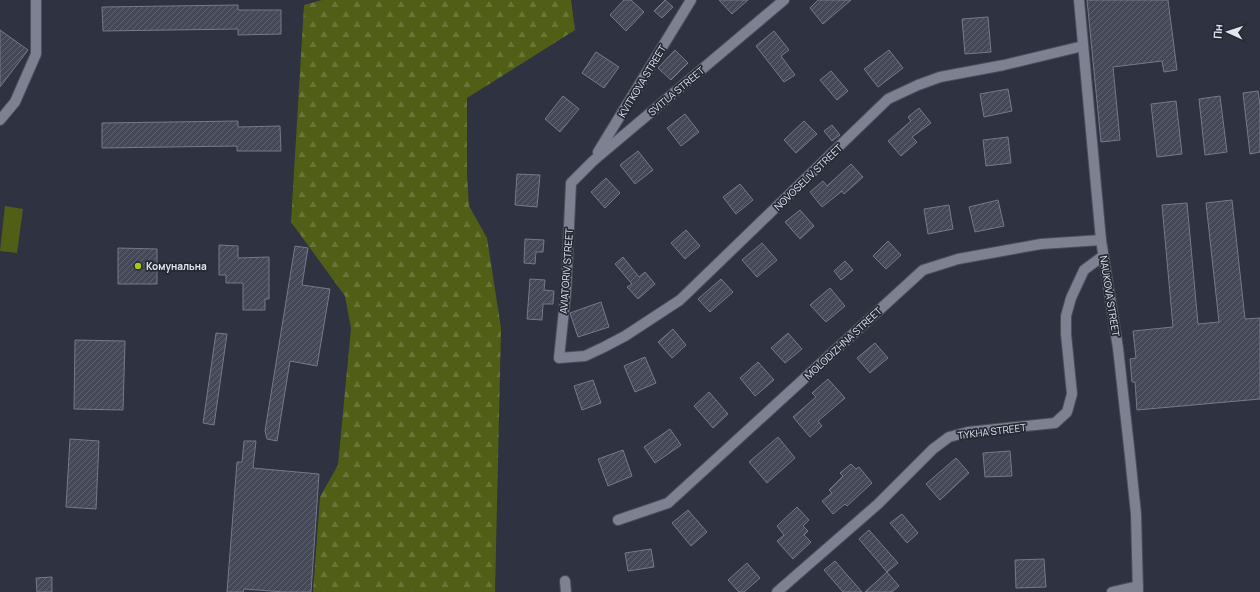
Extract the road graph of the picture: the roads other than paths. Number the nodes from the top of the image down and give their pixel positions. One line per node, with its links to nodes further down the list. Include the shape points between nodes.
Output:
1 (36, 0): 6 (street, via 36,54 15,102)
2 (691, 0): 7 (street, KVITKOVA STREET)
3 (784, 0): 7 (street, SVITLA STREET)
4 (1079, 0): 5 (street, NAUKOVA STREET)
5 (1083, 46): 9 (street, NAUKOVA STREET); 11 (street, NOVOSELIV STREET, via 940,77 888,99 680,300 604,347 585,356)
6 (0, 120)
7 (593, 161): 8 (street, SVITLA STREET)
8 (571, 183): 11 (street, AVIATORIV STREET, via 566,291)
9 (1101, 240): 10 (street, NAUKOVA STREET); 12 (street, MOLODIZHNA STREET, via 1041,244 958,259 923,270 668,503)
10 (1103, 256): 14 (street, NAUKOVA STREET, via 1118,348 1130,456 1136,514); 16 (street, TYKHA STREET, via 1084,270 1066,316 1072,394 1067,412 1055,423 950,436 933,449 878,504)
11 (559, 358)
12 (618, 520)
13 (565, 581): 15 (street)
14 (1138, 589): 17 (street)
15 (566, 592)
16 (777, 592)
17 (1112, 592)

